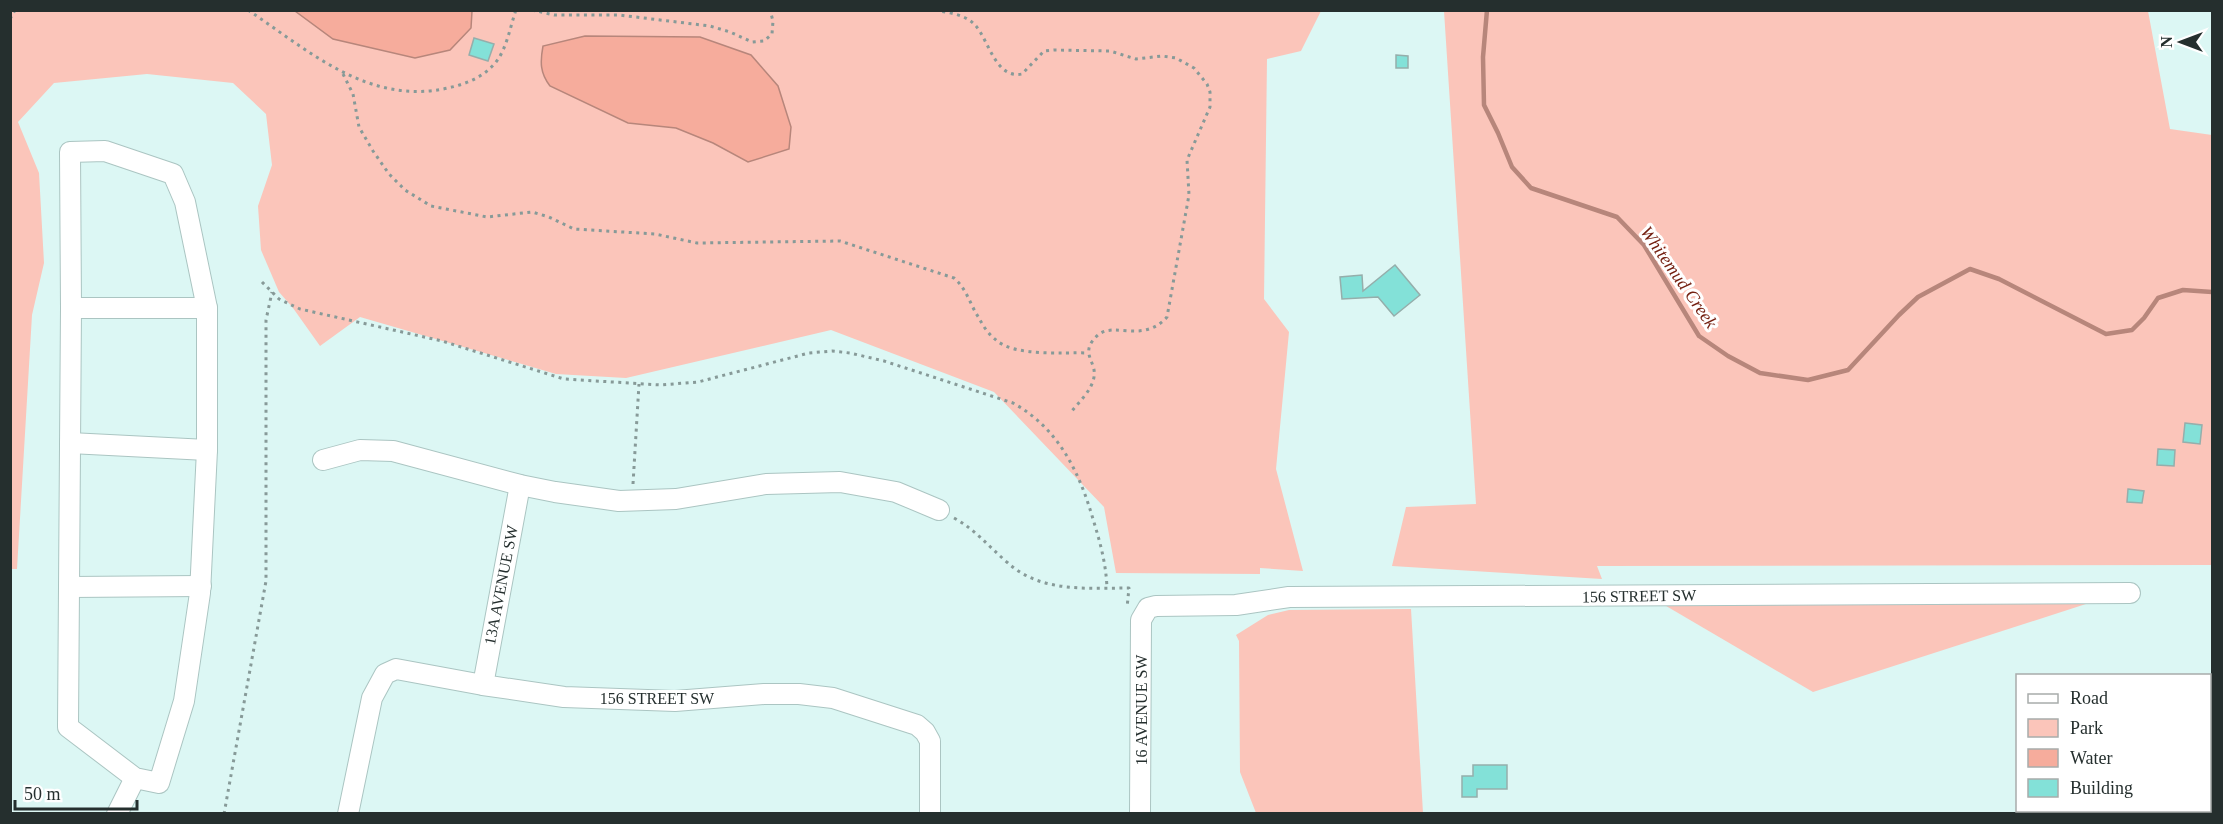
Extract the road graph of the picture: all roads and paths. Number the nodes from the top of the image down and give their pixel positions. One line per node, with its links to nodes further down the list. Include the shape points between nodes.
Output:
1 (15, 10): 7 (path)
2 (248, 10): 8 (path)
3 (516, 10): 8 (path, via 494,64 457,86 401,90)
4 (532, 10): 5 (path, via 554,15 619,15 710,26 752,42 764,41 772,34)
5 (770, 10)
6 (935, 10): 13 (path, via 961,16 976,25 997,62 1017,75 1044,51 1110,51 1136,59 1176,58 1194,68 1207,84 1211,101 1187,160 1189,195 1167,317 1148,330 1102,333)
7 (10, 19)
8 (343, 74): 13 (path, via 353,94 359,127 373,151 405,190 431,206 487,217 532,212 574,229 655,234 697,243 840,241 954,278 987,330 1002,345 1039,352)
9 (262, 282): 10 (path)
10 (272, 292): 14 (path, via 287,304 316,314 442,341 564,379); 31 (path, via 266,320 266,581)
11 (71, 308): 12 (street); 12 (street, via 70,152 105,151 173,174 185,202); 16 (street)
12 (207, 308): 17 (street)
13 (1088, 353): 15 (path, via 1094,379)
14 (639, 384): 20 (path); 24 (path, via 699,382 809,353 832,351 884,361 1013,404 1047,429 1076,470 1102,547)
15 (1071, 412)
16 (70, 443): 17 (street); 23 (street)
17 (207, 450): 22 (street)
18 (323, 460): 19 (street, via 360,450 393,451)
19 (520, 485): 20 (street); 28 (street, 13A AVENUE SW)
20 (632, 501): 21 (street, via 810,481 872,486)
21 (939, 510): 24 (path, via 971,528 1022,574 1065,588)
22 (201, 586): 23 (street); 29 (street, via 184,701 159,783)
23 (70, 587): 29 (street, via 68,727)
24 (1107, 588): 27 (path, via 1129,588)
25 (2130, 593): 26 (street, 156 STREET SW, via 1289,597 1236,605)
26 (1148, 608): 34 (street, 16 AVENUE SW, via 1141,620)
27 (1126, 609)
28 (483, 685): 32 (street, 156 STREET SW, via 409,670 396,669 385,674 372,698); 33 (street, 156 STREET SW, via 614,700 675,701 764,694 833,698 917,725 925,732 930,741)
29 (135, 778): 30 (street)
30 (117, 813)
31 (224, 813)
32 (348, 813)
33 (930, 813)
34 (1140, 813)

